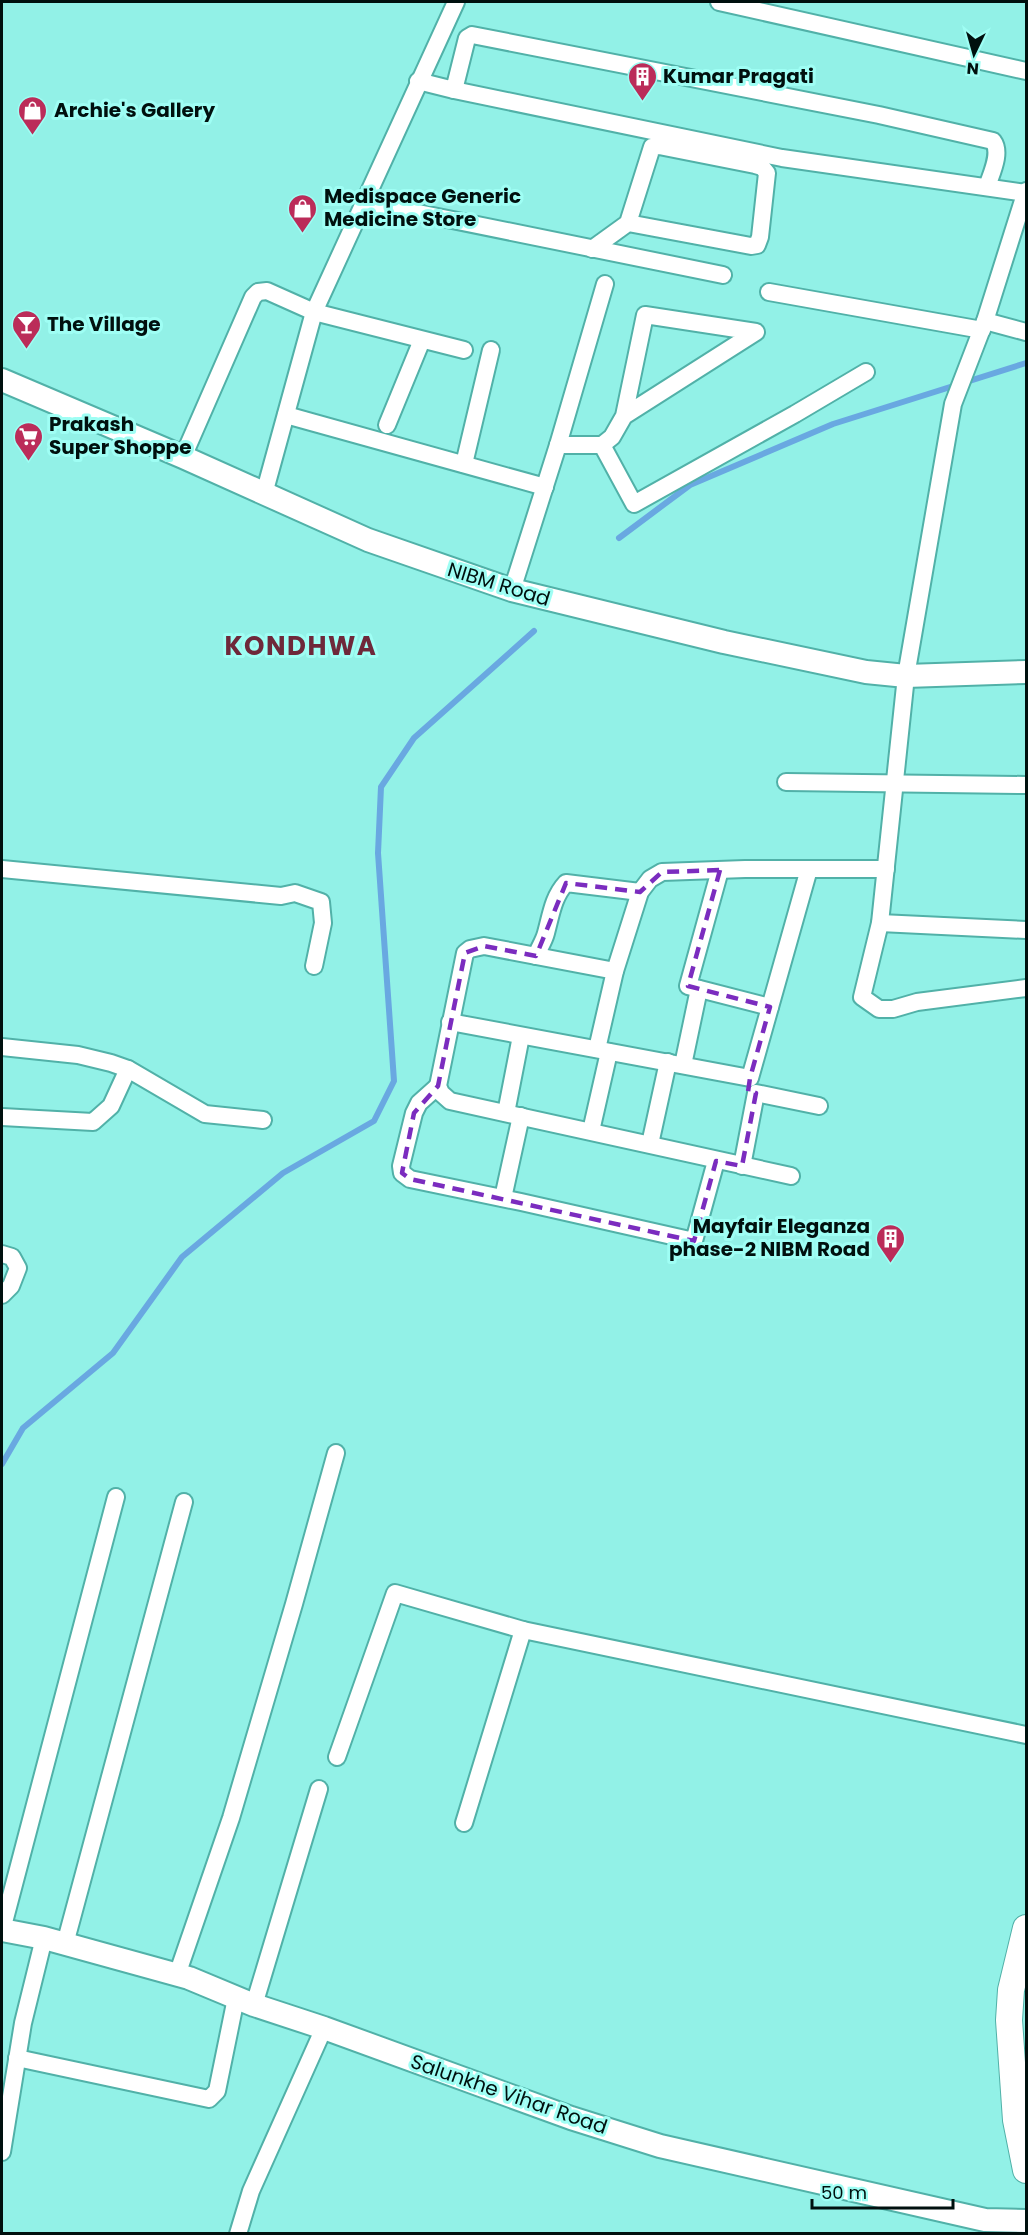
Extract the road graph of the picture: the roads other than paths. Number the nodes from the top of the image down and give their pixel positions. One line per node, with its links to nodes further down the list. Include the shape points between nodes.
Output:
1 (456, 2): 5 (street)
2 (719, 2): 3 (street)
3 (745, 5): 4 (street)
4 (1026, 71)
5 (418, 81): 6 (street); 9 (street)
6 (454, 90): 7 (street, via 782,158); 7 (street, via 467,38 472,35 867,112 993,141 997,154)
7 (987, 187): 8 (street)
8 (1026, 193): 16 (street)
9 (364, 202): 11 (street); 15 (street)
10 (628, 223): 10 (street, via 652,147 754,165 767,172 757,245); 11 (street)
11 (592, 249): 12 (street)
12 (723, 275)
13 (605, 284): 26 (street)
14 (769, 291): 16 (street)
15 (315, 312): 18 (street); 23 (street); 28 (street, via 267,291 253,297)
16 (984, 325): 17 (street); 34 (street, via 953,404)
17 (1026, 332)
18 (422, 340): 19 (street); 25 (street)
19 (464, 350)
20 (491, 350): 29 (street)
21 (866, 372): 27 (street, via 634,504)
22 (2, 380): 28 (main road, NIBM Road)
23 (286, 415): 29 (street); 31 (street)
24 (624, 416): 24 (street, via 633,410 756,332 645,315); 27 (street, via 612,437)
25 (387, 425)
26 (558, 445): 27 (street); 30 (street)
27 (602, 445)
28 (183, 457): 31 (main road, NIBM Road)
29 (464, 464): 30 (street)
30 (545, 487): 32 (street)
31 (264, 494): 32 (main road, NIBM Road, via 368,540)
32 (512, 590): 34 (main road, NIBM Road, via 724,642 866,672)
33 (1026, 672): 34 (main road, NIBM Road)
34 (906, 676): 36 (street)
35 (786, 782): 36 (street)
36 (896, 784): 37 (street); 40 (street)
37 (1026, 785)
38 (2, 868): 46 (street, via 281,896 295,894 313,899 321,902 323,923)
39 (809, 869): 40 (street); 41 (street); 50 (street)
40 (886, 869): 43 (street)
41 (720, 870): 42 (street, via 662,872); 49 (street, via 688,986)
42 (640, 892): 45 (street, via 566,883 552,909); 47 (street)
43 (880, 923): 44 (street); 48 (street, via 862,997 879,1009)
44 (1026, 930)
45 (536, 956): 47 (street); 51 (street, via 484,946 470,949 465,953)
46 (314, 966)
47 (615, 971): 54 (street)
48 (1026, 988)
49 (699, 989): 50 (street); 55 (street)
50 (770, 1007): 58 (street)
51 (450, 1022): 52 (street); 57 (street)
52 (521, 1036): 54 (street); 60 (street)
53 (2, 1047): 56 (street, via 78,1055)
54 (603, 1051): 55 (street); 63 (street)
55 (675, 1064): 58 (street); 64 (street)
56 (128, 1069): 61 (street, via 111,1106 93,1122); 62 (street, via 204,1114)
57 (438, 1086): 60 (street, via 450,1101); 68 (street, via 414,1113 402,1173 410,1179)
58 (753, 1086): 59 (street); 66 (street)
59 (819, 1106)
60 (514, 1114): 63 (street); 68 (street)
61 (2, 1116)
62 (264, 1120)
63 (591, 1131): 64 (street)
64 (650, 1144): 65 (street)
65 (716, 1161): 66 (street); 68 (street, via 694,1241)
66 (742, 1166): 67 (street)
67 (790, 1176)
68 (503, 1198)
69 (2, 1254): 70 (street, via 12,1257 18,1268 11,1286)
70 (2, 1295)
71 (336, 1453): 83 (street, via 231,1818)
72 (116, 1497): 80 (street)
73 (184, 1502): 81 (street)
74 (524, 1630): 75 (street); 76 (street, via 395,1593); 78 (street)
75 (1026, 1735)
76 (337, 1757)
77 (319, 1789): 84 (street)
78 (464, 1823)
79 (1026, 1928): 82 (main road)
80 (2, 1930): 81 (main road, Salunkhe Vihar Road)
81 (54, 1941): 83 (main road, Salunkhe Vihar Road); 86 (street, via 23,2023)
82 (1021, 1971): 88 (main road, via 1011,1990 1009,2020 1016,2120)
83 (177, 1975): 84 (main road, Salunkhe Vihar Road)
84 (245, 2002): 85 (main road, Salunkhe Vihar Road); 86 (street, via 217,2091 209,2099)
85 (324, 2028): 89 (main road, Salunkhe Vihar Road, via 660,2146 985,2220); 90 (street, via 251,2191)
86 (17, 2058): 87 (street)
87 (2, 2152)
88 (1026, 2170)
89 (1026, 2220)
90 (238, 2234)

